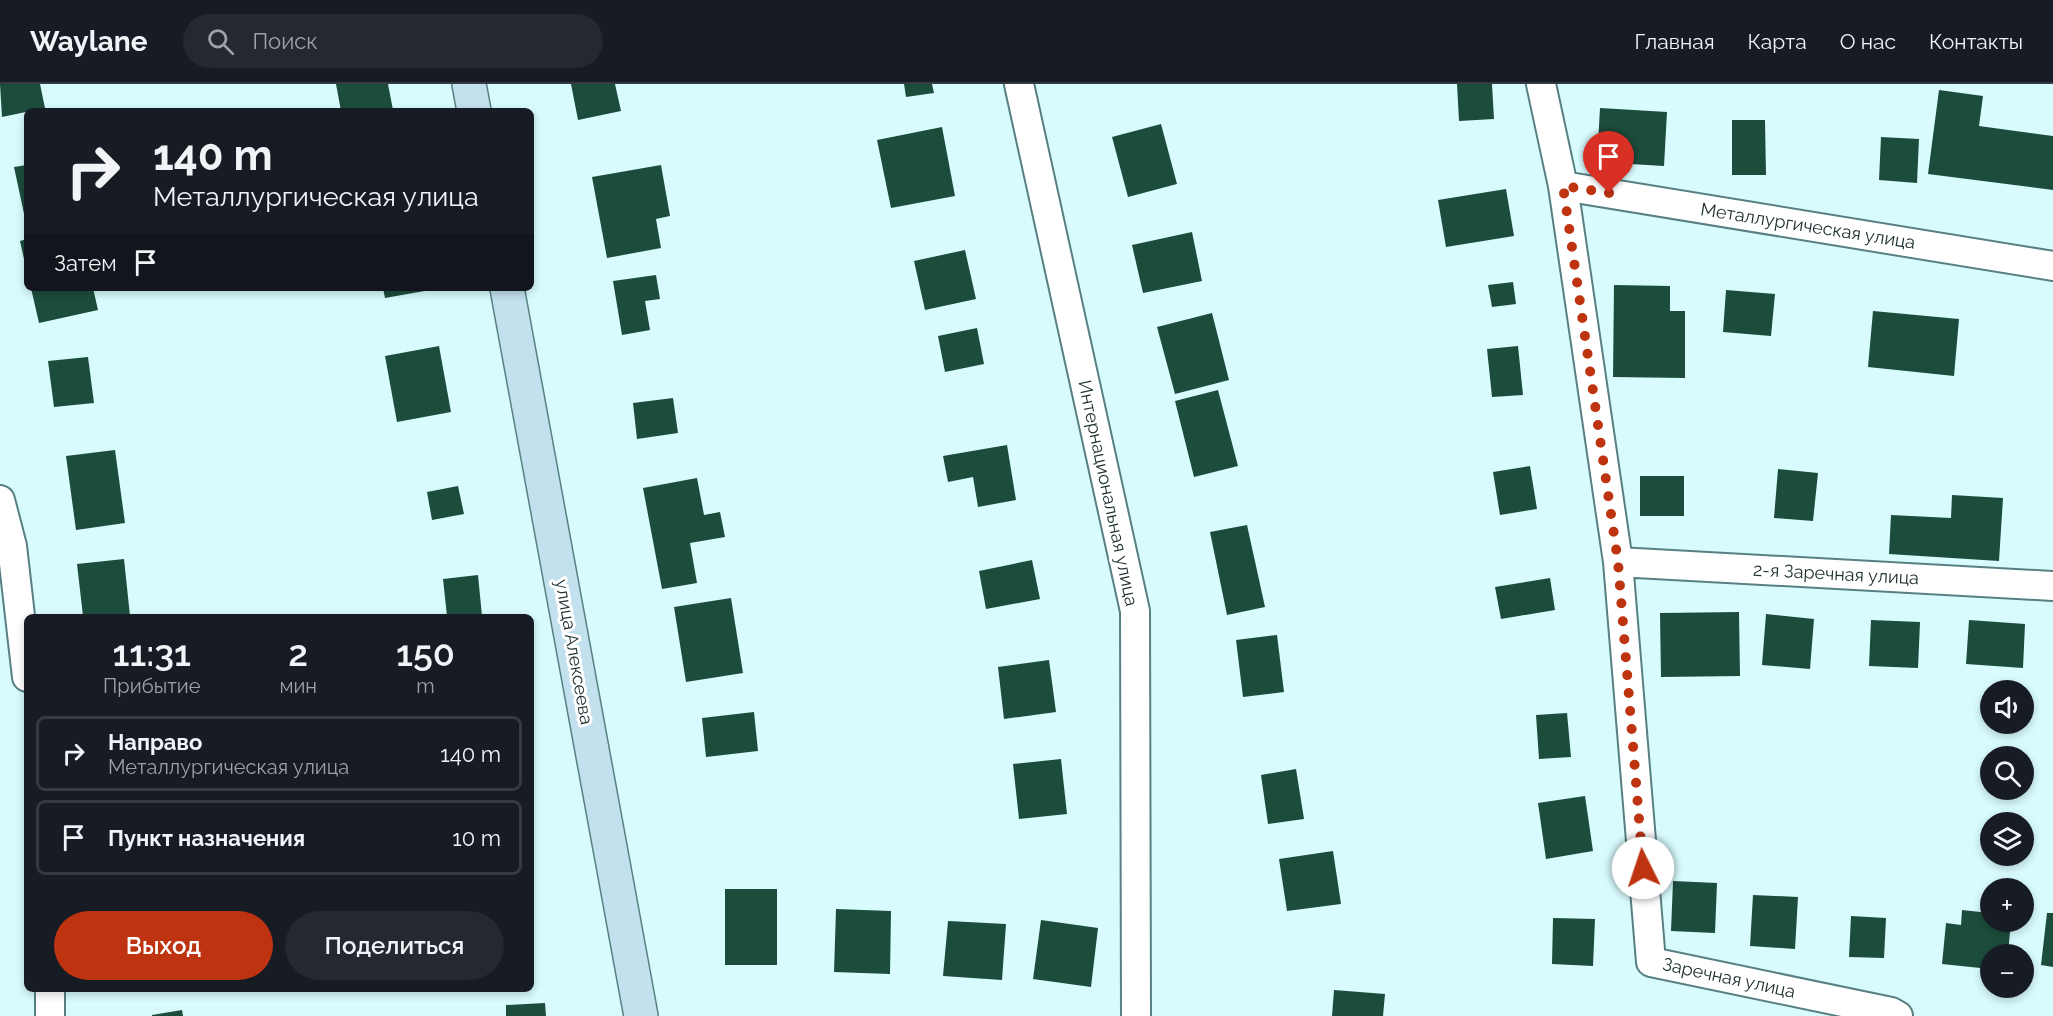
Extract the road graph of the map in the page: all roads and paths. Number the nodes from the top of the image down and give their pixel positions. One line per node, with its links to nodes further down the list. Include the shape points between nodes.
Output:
1 (469, 84): 4 (main road)
2 (1019, 84): 15 (street, Интернациональная улица, via 1135,611)
3 (1541, 84): 5 (street, Заречная улица)
4 (473, 108)
5 (1563, 186): 6 (street, Металлургическая улица); 9 (street, Заречная улица)
6 (2053, 266)
7 (508, 291): 14 (main road, улица Алексеева)
8 (0, 500): 11 (street, via 12,546)
9 (1618, 562): 10 (street, 2-я Заречная улица); 16 (street, Заречная улица, via 1650,962)
10 (2053, 586)
11 (24, 650)
12 (50, 992): 13 (street)
13 (50, 1016)
14 (641, 1016)
15 (1136, 1016)
16 (1898, 1016)

